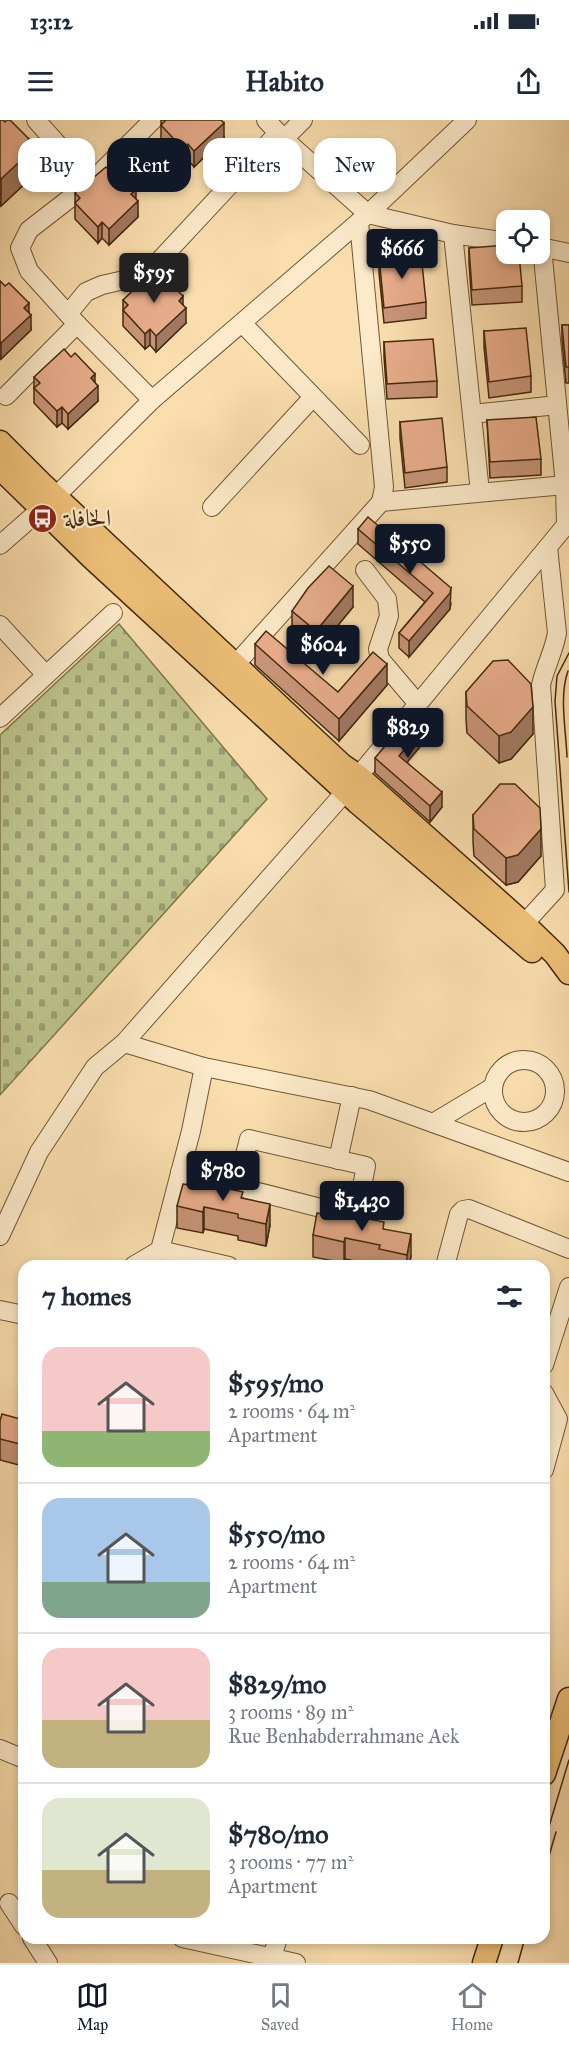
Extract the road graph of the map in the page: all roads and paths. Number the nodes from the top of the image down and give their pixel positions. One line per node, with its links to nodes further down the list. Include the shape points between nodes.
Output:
1 (36, 120): 6 (street)
2 (153, 120): 7 (street)
3 (303, 120): 5 (street)
4 (467, 120): 9 (street)
5 (276, 131): 9 (street); 15 (street, via 146,275 86,292)
6 (52, 138)
7 (95, 178)
8 (78, 192): 15 (street, via 29,230 20,248 29,271)
9 (364, 218): 10 (street); 16 (street); 27 (street, via 384,487)
10 (453, 234): 11 (street); 21 (street)
11 (496, 240)
12 (550, 249): 13 (street)
13 (569, 253)
14 (543, 264): 20 (street)
15 (72, 319): 17 (street); 19 (street)
16 (242, 323): 18 (street); 19 (street)
17 (6, 396)
18 (313, 397): 23 (street); 29 (street)
19 (152, 400): 28 (street)
20 (557, 405): 21 (street); 25 (street)
21 (471, 414): 26 (street)
22 (0, 442): 28 (main road)
23 (360, 445)
24 (0, 468): 28 (main road)
25 (565, 485): 26 (street); 31 (street, via 566,525)
26 (480, 492): 27 (street)
27 (381, 502): 35 (street)
28 (49, 503): 30 (street); 35 (main road); 39 (main road, via 91,557)
29 (212, 507)
30 (0, 545)
31 (548, 547): 37 (street); 40 (street, via 557,633 541,685 555,890)
32 (365, 570): 37 (street, via 387,599 389,616 378,649 380,659)
33 (113, 613): 36 (street)
34 (0, 625): 36 (street)
35 (236, 665): 39 (main road, via 342,765)
36 (46, 675): 38 (street)
37 (418, 704): 39 (street)
38 (0, 718)
39 (352, 784): 40 (main road); 42 (main road); 43 (street)
40 (524, 924): 41 (main road)
41 (569, 973)
42 (569, 984)
43 (124, 1043): 44 (street); 54 (street, via 95,1067 39,1152)
44 (204, 1067): 46 (street); 51 (street)
45 (493, 1088): 47 (street, via 503,1114); 47 (street, via 503,1069 522,1060 532,1061 549,1073 554,1083 553,1102 540,1117); 48 (street)
46 (352, 1096): 48 (street); 50 (street)
47 (521, 1122): 49 (street)
48 (433, 1123): 49 (street)
49 (519, 1154): 52 (street)
50 (338, 1160): 53 (street, via 249,1139); 53 (street, via 366,1166 356,1217)
51 (180, 1172): 53 (street); 56 (street)
52 (569, 1172)
53 (237, 1186)
54 (0, 1236)
55 (569, 1249): 59 (street, via 469,1209 459,1214)
56 (160, 1250): 57 (street); 58 (street)
57 (143, 1260)
58 (204, 1260)
59 (447, 1260)
60 (569, 1287): 63 (street)
61 (0, 1310): 62 (street)
62 (18, 1314)
63 (550, 1346)
64 (550, 1404): 65 (street, via 558,1419)
65 (550, 1448)
66 (569, 1699): 67 (main road)
67 (564, 1733): 70 (main road)
68 (0, 1749): 69 (street)
69 (18, 1756)
70 (550, 1762)
71 (36, 1944): 76 (street)
72 (224, 1944): 75 (street)
73 (276, 1944): 75 (street)
74 (490, 1944): 78 (main road)
75 (272, 1957): 77 (street)
76 (48, 1963)
77 (296, 1963)
78 (484, 1963)

